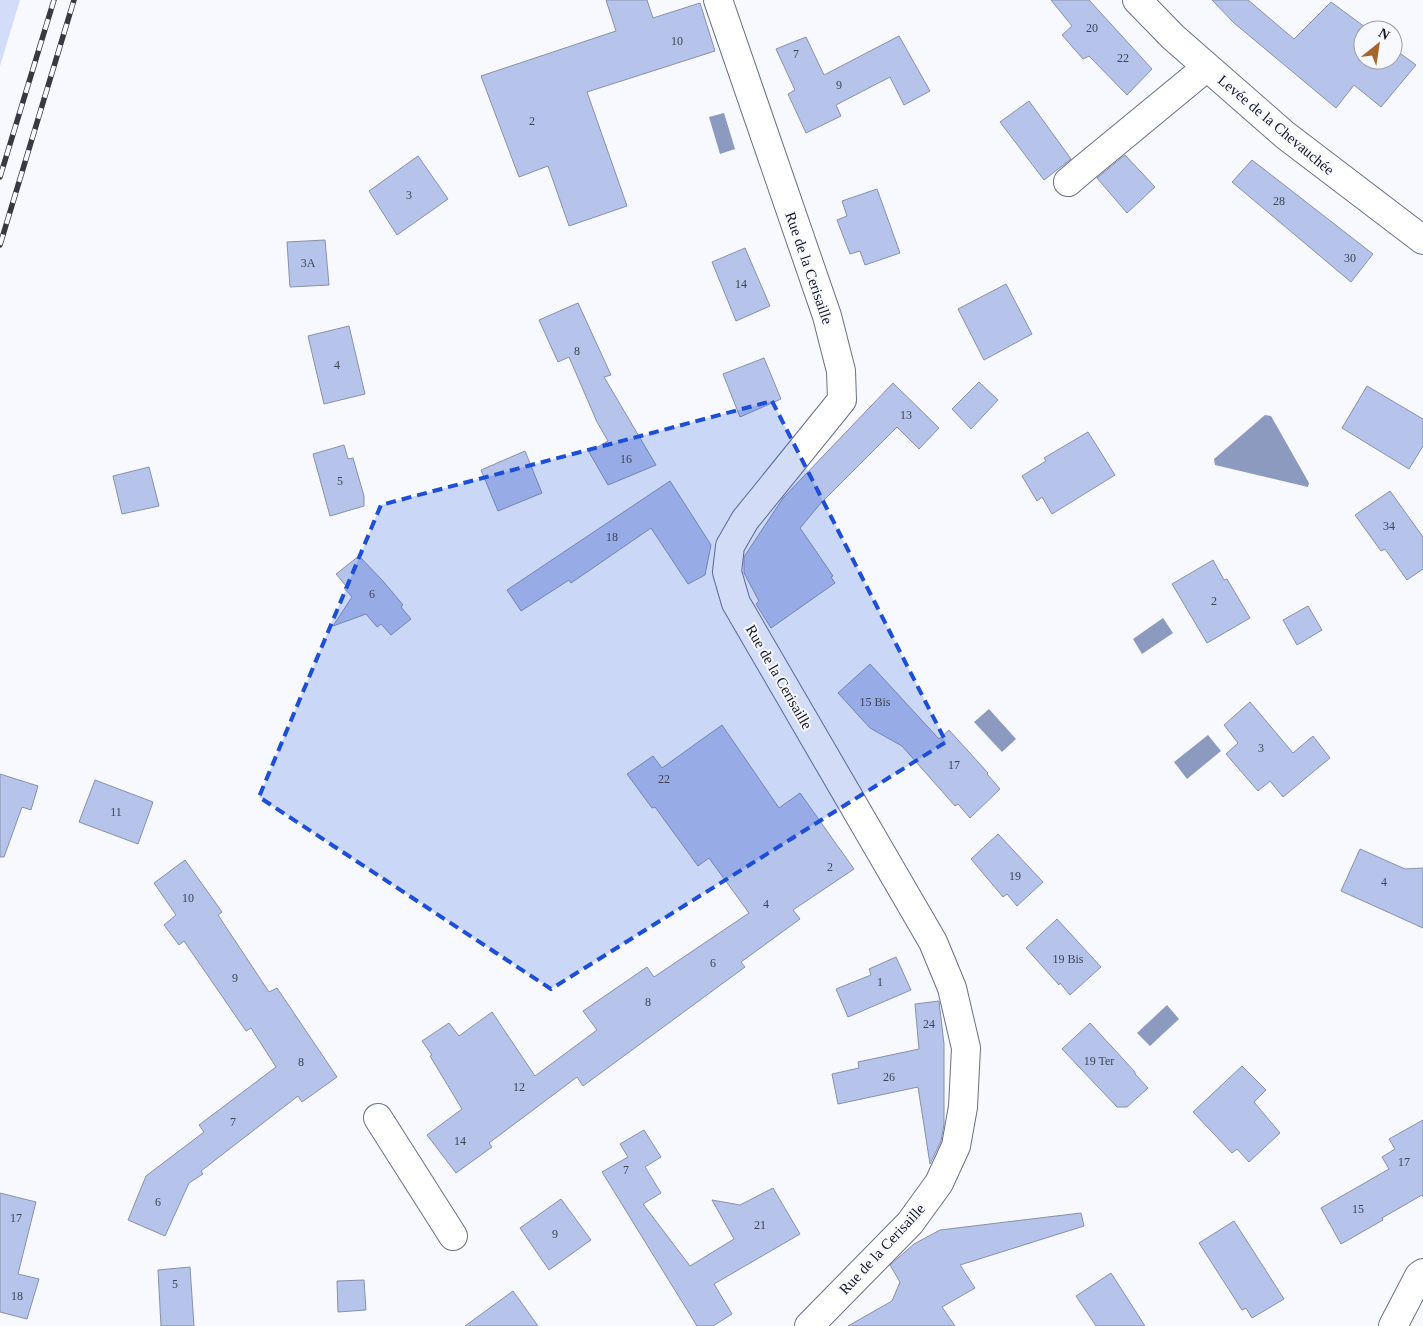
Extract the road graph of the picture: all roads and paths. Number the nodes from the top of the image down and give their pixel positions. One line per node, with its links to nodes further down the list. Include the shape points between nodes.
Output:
1 (718, 0): 9 (street, Rue de la Cerisaille, via 827,316 841,371 842,400 745,520 730,546 727,572 736,603 933,942 952,988 966,1048 963,1107 956,1146 939,1184 910,1222)
2 (1137, 0): 3 (street, Levée de la Chevauchée)
3 (1207, 67): 4 (street); 5 (street, Levée de la Chevauchée, via 1285,136)
4 (1068, 182)
5 (1423, 240)
6 (378, 1118): 7 (street)
7 (453, 1236)
8 (1423, 1273): 10 (street)
9 (816, 1323)
10 (1393, 1326)

